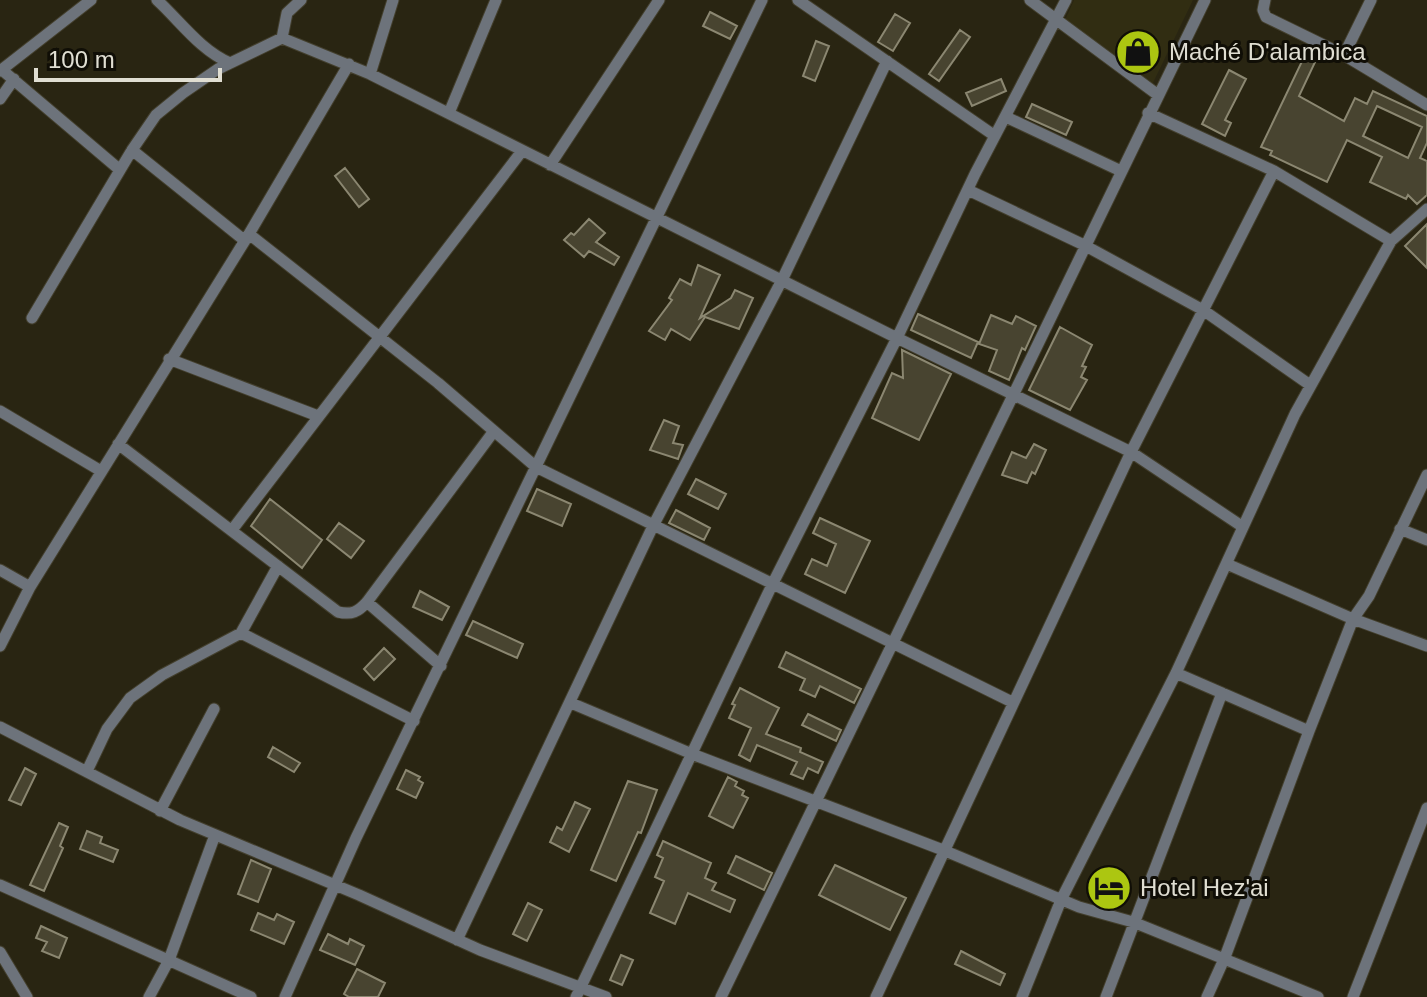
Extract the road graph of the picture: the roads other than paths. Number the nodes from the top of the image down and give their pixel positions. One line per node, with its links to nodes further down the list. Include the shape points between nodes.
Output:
1 (91, 0): 20 (street)
2 (157, 0): 18 (street, via 200,44)
3 (301, 0): 15 (street, via 287,13)
4 (393, 0): 21 (street)
5 (496, 0): 26 (street)
6 (659, 0): 32 (street)
7 (762, 0): 38 (street)
8 (798, 0): 17 (street)
9 (1030, 0): 14 (street)
10 (1066, 0): 14 (street)
11 (1205, 0): 23 (street)
12 (1265, 0): 16 (street, via 1266,17)
13 (1371, 0): 16 (street)
14 (1057, 19): 23 (street); 28 (street)
15 (282, 38): 18 (street); 19 (street)
16 (1344, 55): 25 (street)
17 (887, 61): 29 (street); 42 (street)
18 (230, 63): 30 (street, via 164,107)
19 (349, 64): 21 (street); 39 (street)
20 (1, 71): 22 (street)
21 (370, 74): 26 (street)
22 (14, 79): 24 (street); 33 (street)
23 (1158, 95): 27 (street)
24 (0, 99)
25 (1427, 105)
26 (449, 113): 31 (street)
27 (1148, 113): 34 (street); 35 (street)
28 (1006, 117): 29 (street); 34 (street)
29 (995, 136): 36 (street)
30 (132, 150): 33 (street); 39 (street)
31 (522, 151): 32 (street); 45 (street)
32 (550, 165): 38 (street)
33 (120, 170): 44 (street)
34 (1121, 171): 41 (street)
35 (1274, 171): 40 (street); 43 (street)
36 (968, 190): 41 (street); 46 (street)
37 (1427, 209): 40 (street)
38 (657, 218): 42 (street); 55 (street)
39 (247, 237): 45 (street); 47 (street)
40 (1391, 241): 48 (street)
41 (1084, 245): 43 (street); 49 (street)
42 (782, 280): 46 (street); 58 (street)
43 (1203, 310): 48 (street); 54 (street)
44 (32, 318)
45 (379, 337): 51 (street); 52 (street)
46 (897, 338): 49 (street); 66 (street)
47 (169, 359): 51 (street); 53 (street)
48 (1310, 385): 59 (street)
49 (1015, 395): 54 (street); 71 (street)
50 (0, 411): 56 (street)
51 (318, 416): 61 (street)
52 (494, 431): 55 (street); 68 (street)
53 (118, 444): 56 (street); 61 (street)
54 (1131, 452): 59 (street); 77 (street)
55 (536, 467): 58 (street); 74 (street)
56 (101, 471): 67 (street)
57 (1427, 475): 60 (street)
58 (653, 526): 66 (street); 78 (street)
59 (1243, 527): 63 (street)
60 (1400, 529): 62 (street); 69 (street)
61 (232, 530): 64 (street)
62 (1427, 540)
63 (1227, 564): 69 (street); 75 (street)
64 (278, 566): 68 (street, via 338,612 349,614); 70 (street)
65 (0, 570): 67 (street)
66 (772, 585): 71 (street); 83 (street)
67 (30, 587): 72 (street)
68 (367, 602): 74 (street)
69 (1353, 619): 73 (street); 82 (street)
70 (241, 633): 80 (street); 84 (street, via 130,698 107,729)
71 (893, 645): 77 (street); 85 (street)
72 (0, 646)
73 (1427, 646)
74 (441, 666): 80 (street)
75 (1176, 673): 76 (street); 92 (street)
76 (1222, 693): 82 (street); 93 (street)
77 (1012, 702): 89 (street)
78 (571, 703): 83 (street); 94 (street)
79 (214, 709): 87 (street)
80 (414, 721): 91 (street)
81 (0, 727): 84 (street)
82 (1309, 731): 96 (street)
83 (692, 754): 85 (street); 98 (street)
84 (87, 771): 87 (street)
85 (816, 802): 89 (street); 104 (street)
86 (1427, 808): 110 (street)
87 (160, 811): 88 (street)
88 (215, 835): 91 (street); 97 (street)
89 (943, 850): 92 (street); 105 (street)
90 (0, 885): 97 (street)
91 (336, 885): 94 (street); 102 (street)
92 (1061, 900): 93 (street); 106 (street)
93 (1133, 922): 96 (street); 107 (street)
94 (457, 940): 98 (street)
95 (0, 952): 99 (street)
96 (1225, 957): 108 (street); 109 (street)
97 (169, 960): 100 (street); 101 (street)
98 (579, 992): 103 (street)
99 (27, 997)
100 (149, 997)
101 (251, 997)
102 (285, 997)
103 (606, 997)
104 (721, 997)
105 (876, 997)
106 (1022, 997)
107 (1106, 997)
108 (1207, 997)
109 (1318, 997)
110 (1353, 997)

